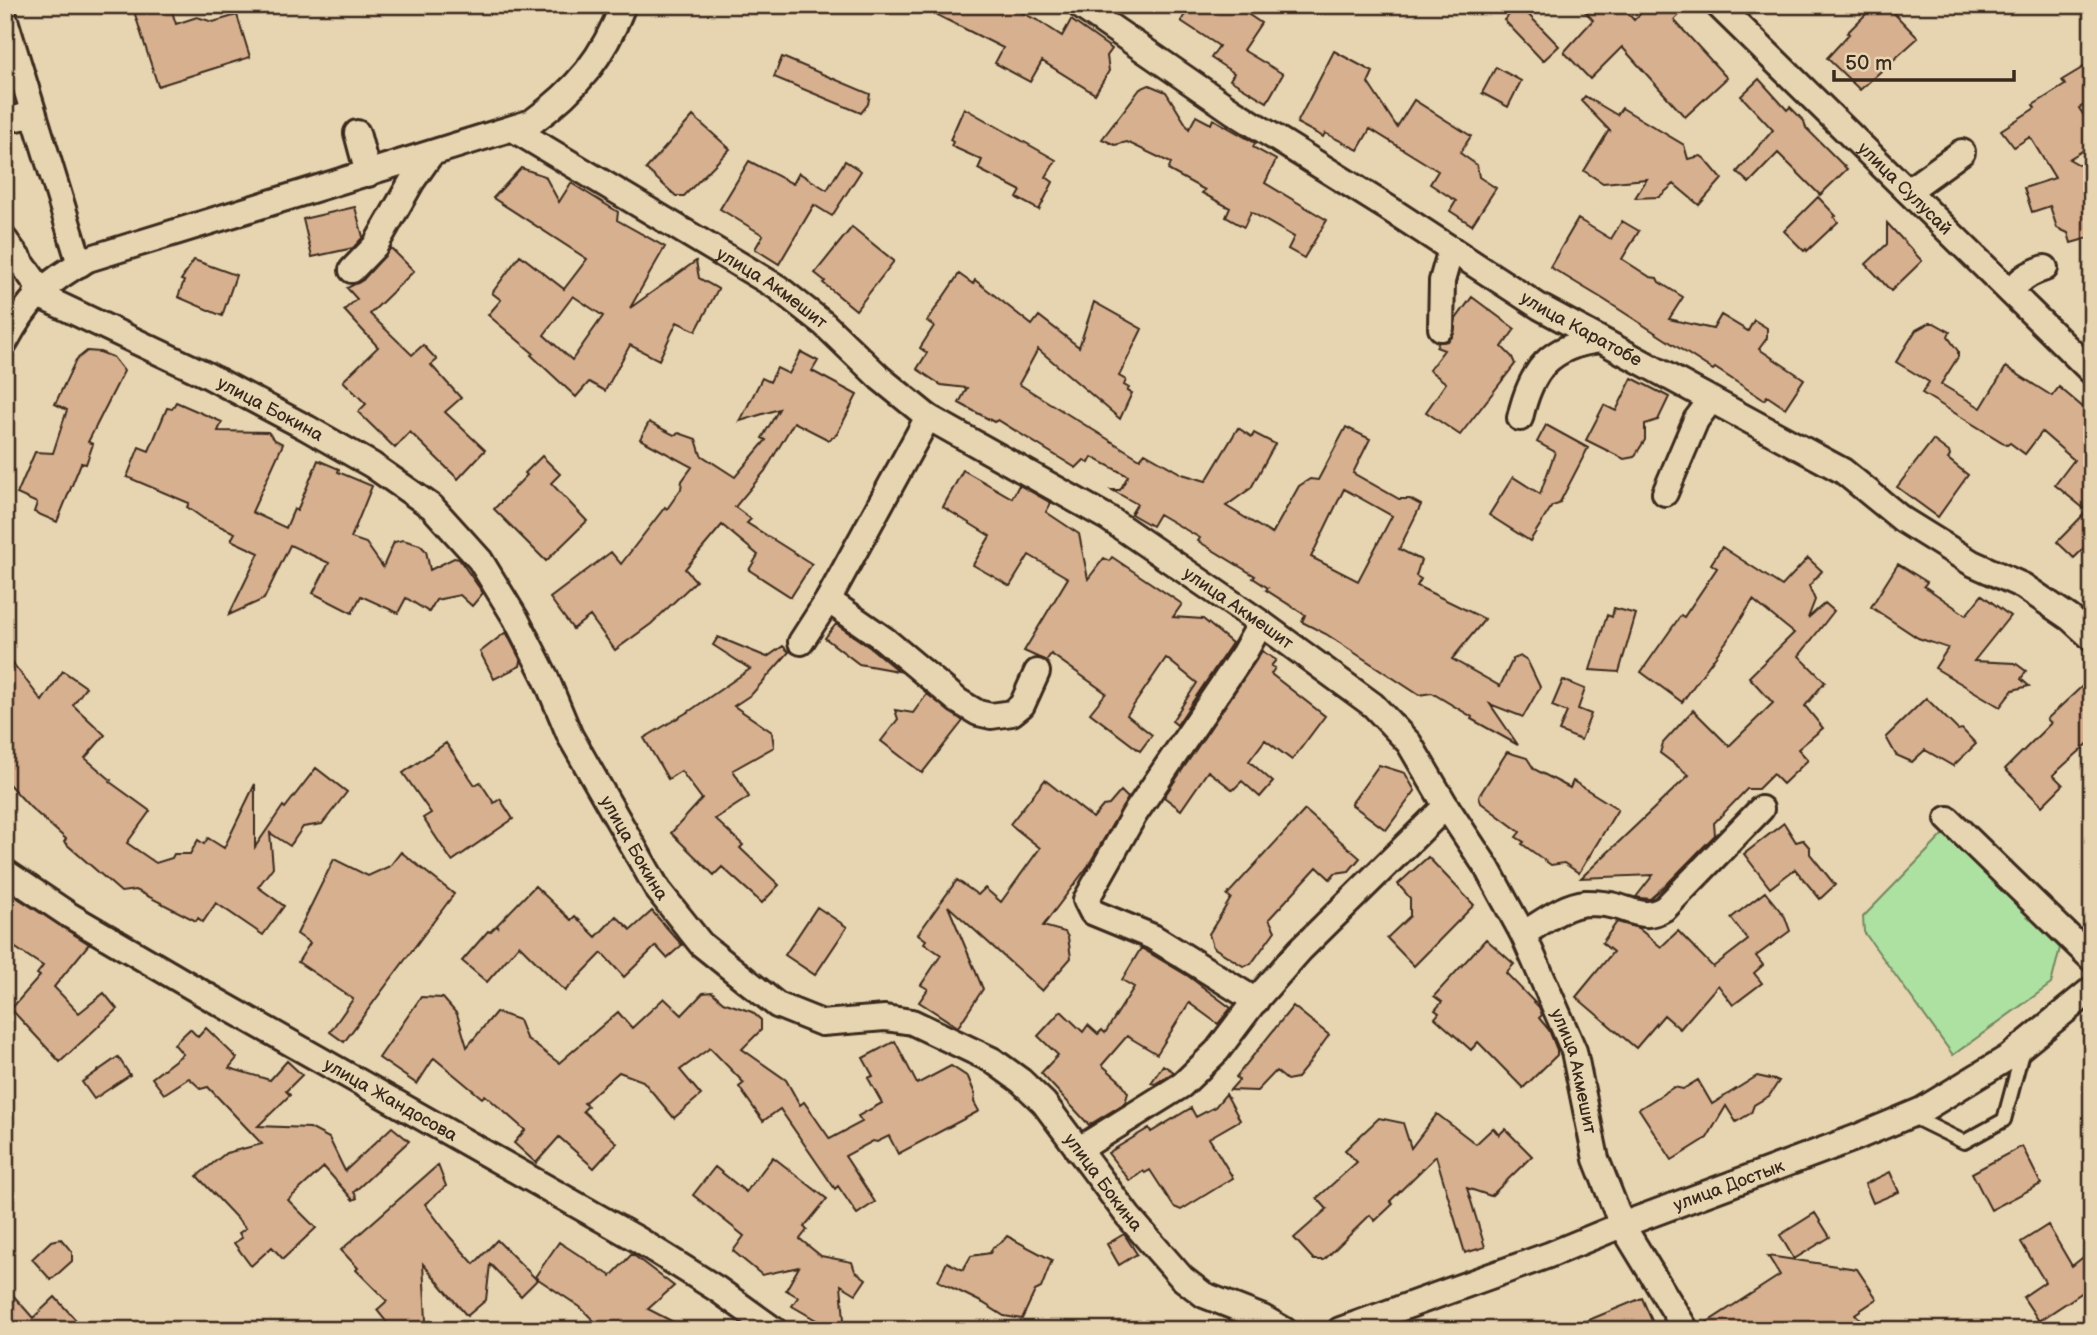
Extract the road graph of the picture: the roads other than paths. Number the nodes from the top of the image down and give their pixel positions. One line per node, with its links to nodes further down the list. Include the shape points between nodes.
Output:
1 (623, 5): 7 (street, via 605,44 570,93 532,122)
2 (1079, 5): 14 (street, улица Каратобе, via 1234,112)
3 (1732, 10): 12 (street, улица Сулусай)
4 (5, 20): 5 (street)
5 (34, 115): 6 (street); 15 (street)
6 (5, 120)
7 (513, 129): 10 (street); 25 (street, улица Акмешит, via 777,287)
8 (357, 132): 11 (street)
9 (1962, 152): 12 (street)
10 (431, 154): 11 (street); 17 (street, via 375,246)
11 (368, 174): 15 (street)
12 (1908, 191): 19 (street, улица Сулусай)
13 (5, 240): 18 (street)
14 (1451, 250): 20 (street, via 1442,281); 21 (street, улица Каратобе)
15 (80, 264): 18 (street)
16 (2045, 268): 19 (street, via 2016,283)
17 (352, 270)
18 (39, 292): 22 (street); 43 (street, улица Бокина, via 285,416 372,465 432,507 480,560 516,619 570,736 658,891 701,944 777,1005 796,1013 822,1023 885,1018 912,1022 992,1060 1044,1104)
19 (2011, 292): 23 (street, улица Сулусай)
20 (1441, 328)
21 (1600, 340): 24 (street, улица Каратобе); 26 (street, via 1564,348 1548,358 1526,394)
22 (5, 342)
23 (2092, 372)
24 (1711, 400): 27 (street, via 1696,420); 30 (street, улица Каратобе, via 1843,471 1903,520 1972,563 2023,586)
25 (928, 417): 28 (street); 29 (street, улица Акмешит, via 1108,518)
26 (1520, 418)
27 (1665, 493)
28 (828, 600): 31 (street); 32 (street, via 978,713 1012,713 1022,705)
29 (1261, 623): 33 (street, улица Акмешит, via 1373,705 1409,743); 40 (street, via 1134,815 1086,900 1093,912 1153,937)
30 (2092, 638)
31 (801, 642)
32 (1037, 672)
33 (1446, 806): 37 (street, улица Акмешит); 40 (street, via 1332,917)
34 (1761, 809): 37 (street, via 1656,914 1643,916 1618,906 1585,903 1570,906)
35 (1948, 819): 38 (street)
36 (5, 872): 45 (street, улица Жандосова, via 192,987 637,1239)
37 (1523, 934): 44 (street, улица Акмешит, via 1574,1051 1597,1159)
38 (2092, 959)
39 (2092, 989): 41 (street, улица Достык)
40 (1256, 1001): 43 (street, via 1217,1051 1182,1085)
41 (2024, 1045): 42 (street, улица Достык, via 1974,1081); 42 (lane, via 2004,1120 1964,1142)
42 (1909, 1115): 44 (street, улица Достык)
43 (1078, 1150): 46 (street, улица Бокина, via 1182,1278 1204,1295)
44 (1622, 1225): 47 (street, улица Достык); 48 (street, улица Акмешит)
45 (774, 1330)
46 (1284, 1330)
47 (1339, 1330)
48 (1686, 1330)

